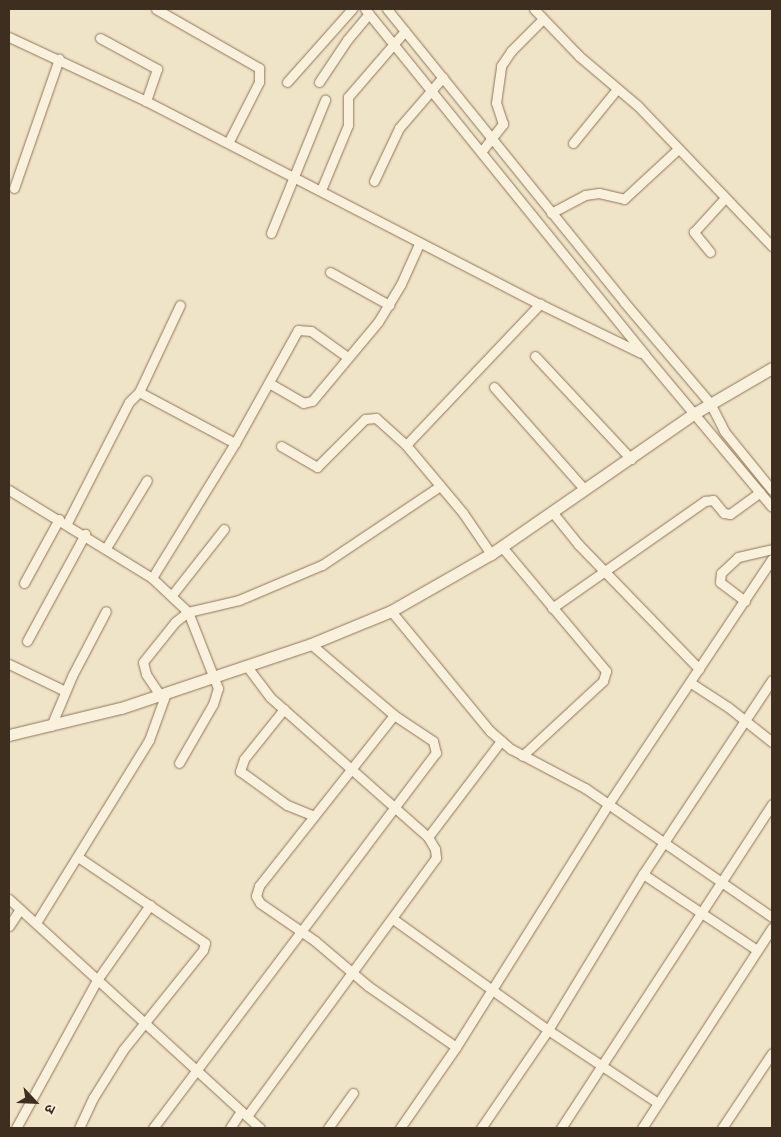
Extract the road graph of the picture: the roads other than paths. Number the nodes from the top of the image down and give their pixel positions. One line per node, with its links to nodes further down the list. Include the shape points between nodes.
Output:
1 (156, 9): 22 (street, via 259,68 259,82)
2 (352, 9): 13 (street)
3 (387, 9): 7 (street)
4 (534, 9): 6 (street)
5 (367, 11): 10 (street); 14 (street)
6 (543, 19): 16 (street); 21 (street, via 511,51 498,73 500,90 496,103 504,124)
7 (405, 31): 10 (street); 12 (street)
8 (9, 37): 11 (street)
9 (100, 38): 18 (street, via 157,69)
10 (392, 42): 15 (street); 29 (street, via 348,96 348,125)
11 (59, 59): 18 (street); 28 (street)
12 (443, 77): 15 (street); 19 (street)
13 (287, 82)
14 (319, 82)
15 (430, 88): 20 (street); 27 (street, via 399,128)
16 (617, 88): 23 (street); 24 (street)
17 (325, 100): 26 (street)
18 (146, 101): 22 (street)
19 (473, 115): 20 (street); 21 (street)
20 (460, 127): 25 (street)
21 (492, 140): 25 (street); 31 (street)
22 (228, 142): 26 (street)
23 (573, 143)
24 (677, 150): 30 (street); 32 (street, via 624,199 599,193 585,195)
25 (480, 152): 33 (street)
26 (294, 176): 29 (street); 34 (street)
27 (374, 181)
28 (14, 188)
29 (321, 190): 35 (street)
30 (724, 199): 36 (street); 37 (street, via 694,232)
31 (544, 205): 32 (street); 33 (street)
32 (551, 213): 39 (street)
33 (532, 215): 43 (street)
34 (270, 233)
35 (419, 244): 40 (street); 42 (street)
36 (772, 246)
37 (710, 252)
38 (330, 272): 42 (street)
39 (624, 302): 43 (street); 51 (street)
40 (540, 304): 44 (street); 54 (street)
41 (180, 305): 50 (street)
42 (389, 305): 45 (street)
43 (611, 313): 44 (street)
44 (644, 354): 52 (street)
45 (346, 356): 48 (street, via 307,403); 48 (street, via 311,331 298,330)
46 (535, 356): 56 (street)
47 (772, 368): 51 (street)
48 (269, 383): 53 (street)
49 (494, 387): 60 (street)
50 (138, 392): 53 (street); 65 (street, via 129,402)
51 (710, 403): 52 (street); 61 (street, via 724,431)
52 (695, 413): 56 (street); 62 (street)
53 (235, 443): 74 (street)
54 (406, 445): 55 (street, via 376,418 369,416 317,467); 58 (street)
55 (280, 446)
56 (630, 459): 60 (street)
57 (147, 480): 69 (street)
58 (440, 486): 71 (street); 81 (street, via 322,565 239,600)
59 (9, 490): 65 (street)
60 (585, 490): 64 (street)
61 (772, 490)
62 (760, 492): 63 (street); 73 (street, via 730,514 724,513 713,500 705,501)
63 (772, 507)
64 (553, 513): 68 (street); 73 (street, via 578,544)
65 (63, 521): 67 (street); 75 (street)
66 (224, 529): 76 (street)
67 (85, 534): 69 (street); 82 (street)
68 (502, 547): 71 (street); 78 (street)
69 (106, 548): 74 (street)
70 (772, 549): 77 (street, via 738,557 721,573 720,582)
71 (491, 554): 80 (street)
72 (772, 559): 77 (street)
73 (605, 569): 78 (street); 86 (street)
74 (152, 578): 76 (street)
75 (24, 582)
76 (172, 595): 81 (street)
77 (745, 601): 86 (street)
78 (552, 608): 99 (street, via 604,666 606,676)
79 (106, 611): 90 (street)
80 (390, 611): 83 (street); 97 (street)
81 (188, 612): 87 (street); 91 (street, via 171,627 143,662 146,674)
82 (27, 641)
83 (311, 644): 85 (street); 93 (street)
84 (9, 664): 90 (street)
85 (247, 666): 87 (street); 92 (street)
86 (700, 669): 89 (street)
87 (216, 676): 91 (street); 100 (street, via 218,688 214,704)
88 (772, 680): 94 (street)
89 (691, 683): 94 (street); 103 (street)
90 (65, 691): 95 (street)
91 (163, 694): 95 (street); 108 (street, via 149,740)
92 (284, 709): 101 (street); 105 (street, via 244,758 240,771 287,805)
93 (394, 715): 101 (street); 104 (street, via 433,741 437,750)
94 (746, 720): 98 (street); 107 (street)
95 (51, 726): 96 (street)
96 (9, 735)
97 (501, 742): 99 (street); 106 (street)
98 (772, 742)
99 (522, 756): 103 (street, via 565,775)
100 (179, 763)
101 (351, 768): 104 (street); 105 (street)
102 (772, 804): 110 (street)
103 (607, 806): 107 (street); 124 (street)
104 (396, 807): 106 (street); 120 (street)
105 (314, 816): 120 (street, via 259,886 256,896 260,903)
106 (428, 837): 116 (street, via 436,849 436,858)
107 (664, 843): 109 (street); 110 (street)
108 (78, 857): 112 (street); 117 (street)
109 (643, 874): 114 (street); 126 (street)
110 (721, 882): 114 (street); 115 (street)
111 (9, 898): 113 (street)
112 (150, 905): 123 (street); 125 (street, via 205,943 203,950)
113 (20, 909): 117 (street); 118 (street)
114 (700, 912): 121 (street); 129 (street)
115 (772, 917)
116 (393, 919): 122 (street); 124 (street)
117 (36, 923): 123 (street)
118 (9, 926)
119 (772, 928): 121 (street)
120 (300, 930): 122 (street); 130 (street)
121 (757, 950): 132 (street)
122 (352, 972): 127 (street); 133 (street)
123 (97, 980): 125 (street); 134 (street)
124 (491, 990): 126 (street); 127 (street)
125 (145, 1024): 130 (street); 135 (street, via 103,1082)
126 (548, 1030): 129 (street); 141 (street)
127 (456, 1046): 140 (street)
128 (772, 1052): 144 (street)
129 (602, 1066): 132 (street); 142 (street)
130 (195, 1070): 133 (street); 136 (street)
131 (353, 1093): 139 (street)
132 (658, 1103): 143 (street)
133 (244, 1113): 137 (street); 138 (street)
134 (16, 1128)
135 (79, 1128)
136 (153, 1128)
137 (230, 1128)
138 (260, 1128)
139 (328, 1128)
140 (400, 1128)
141 (481, 1128)
142 (561, 1128)
143 (642, 1128)
144 (722, 1128)

